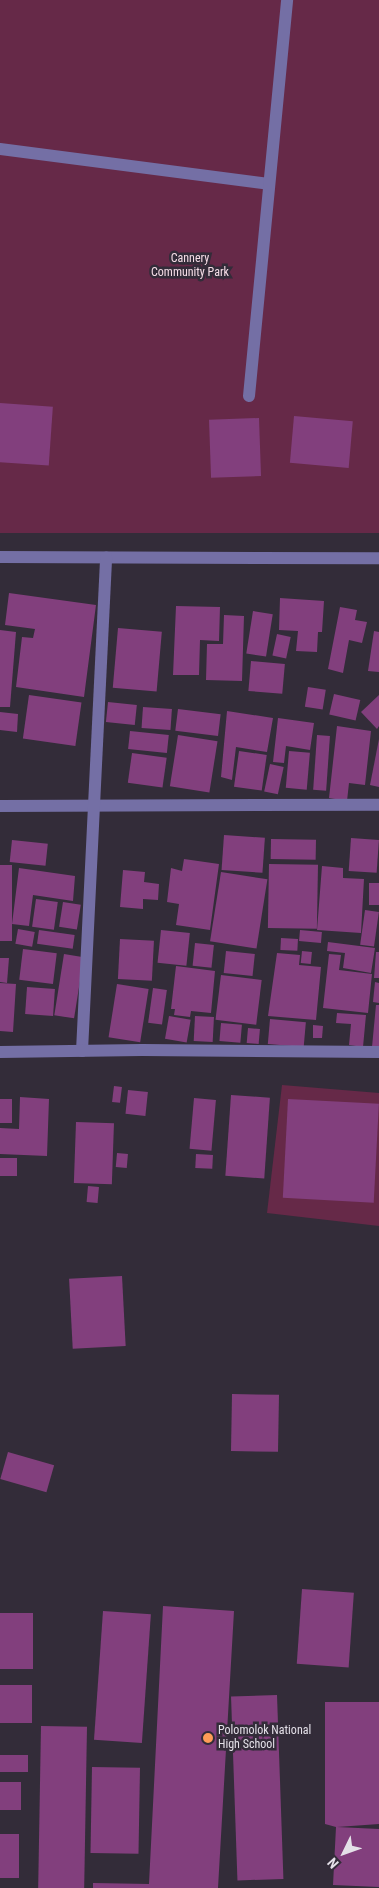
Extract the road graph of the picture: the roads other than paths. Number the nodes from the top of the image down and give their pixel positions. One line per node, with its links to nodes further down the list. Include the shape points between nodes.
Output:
1 (287, 0): 3 (street)
2 (0, 149): 3 (street)
3 (269, 184): 4 (street)
4 (249, 396)
5 (0, 557): 6 (street)
6 (106, 558): 7 (street); 10 (street)
7 (379, 558)
8 (379, 805): 10 (street)
9 (0, 806): 10 (street)
10 (96, 806): 11 (street)
11 (82, 1051): 12 (street); 13 (street)
12 (0, 1052)
13 (379, 1052)

